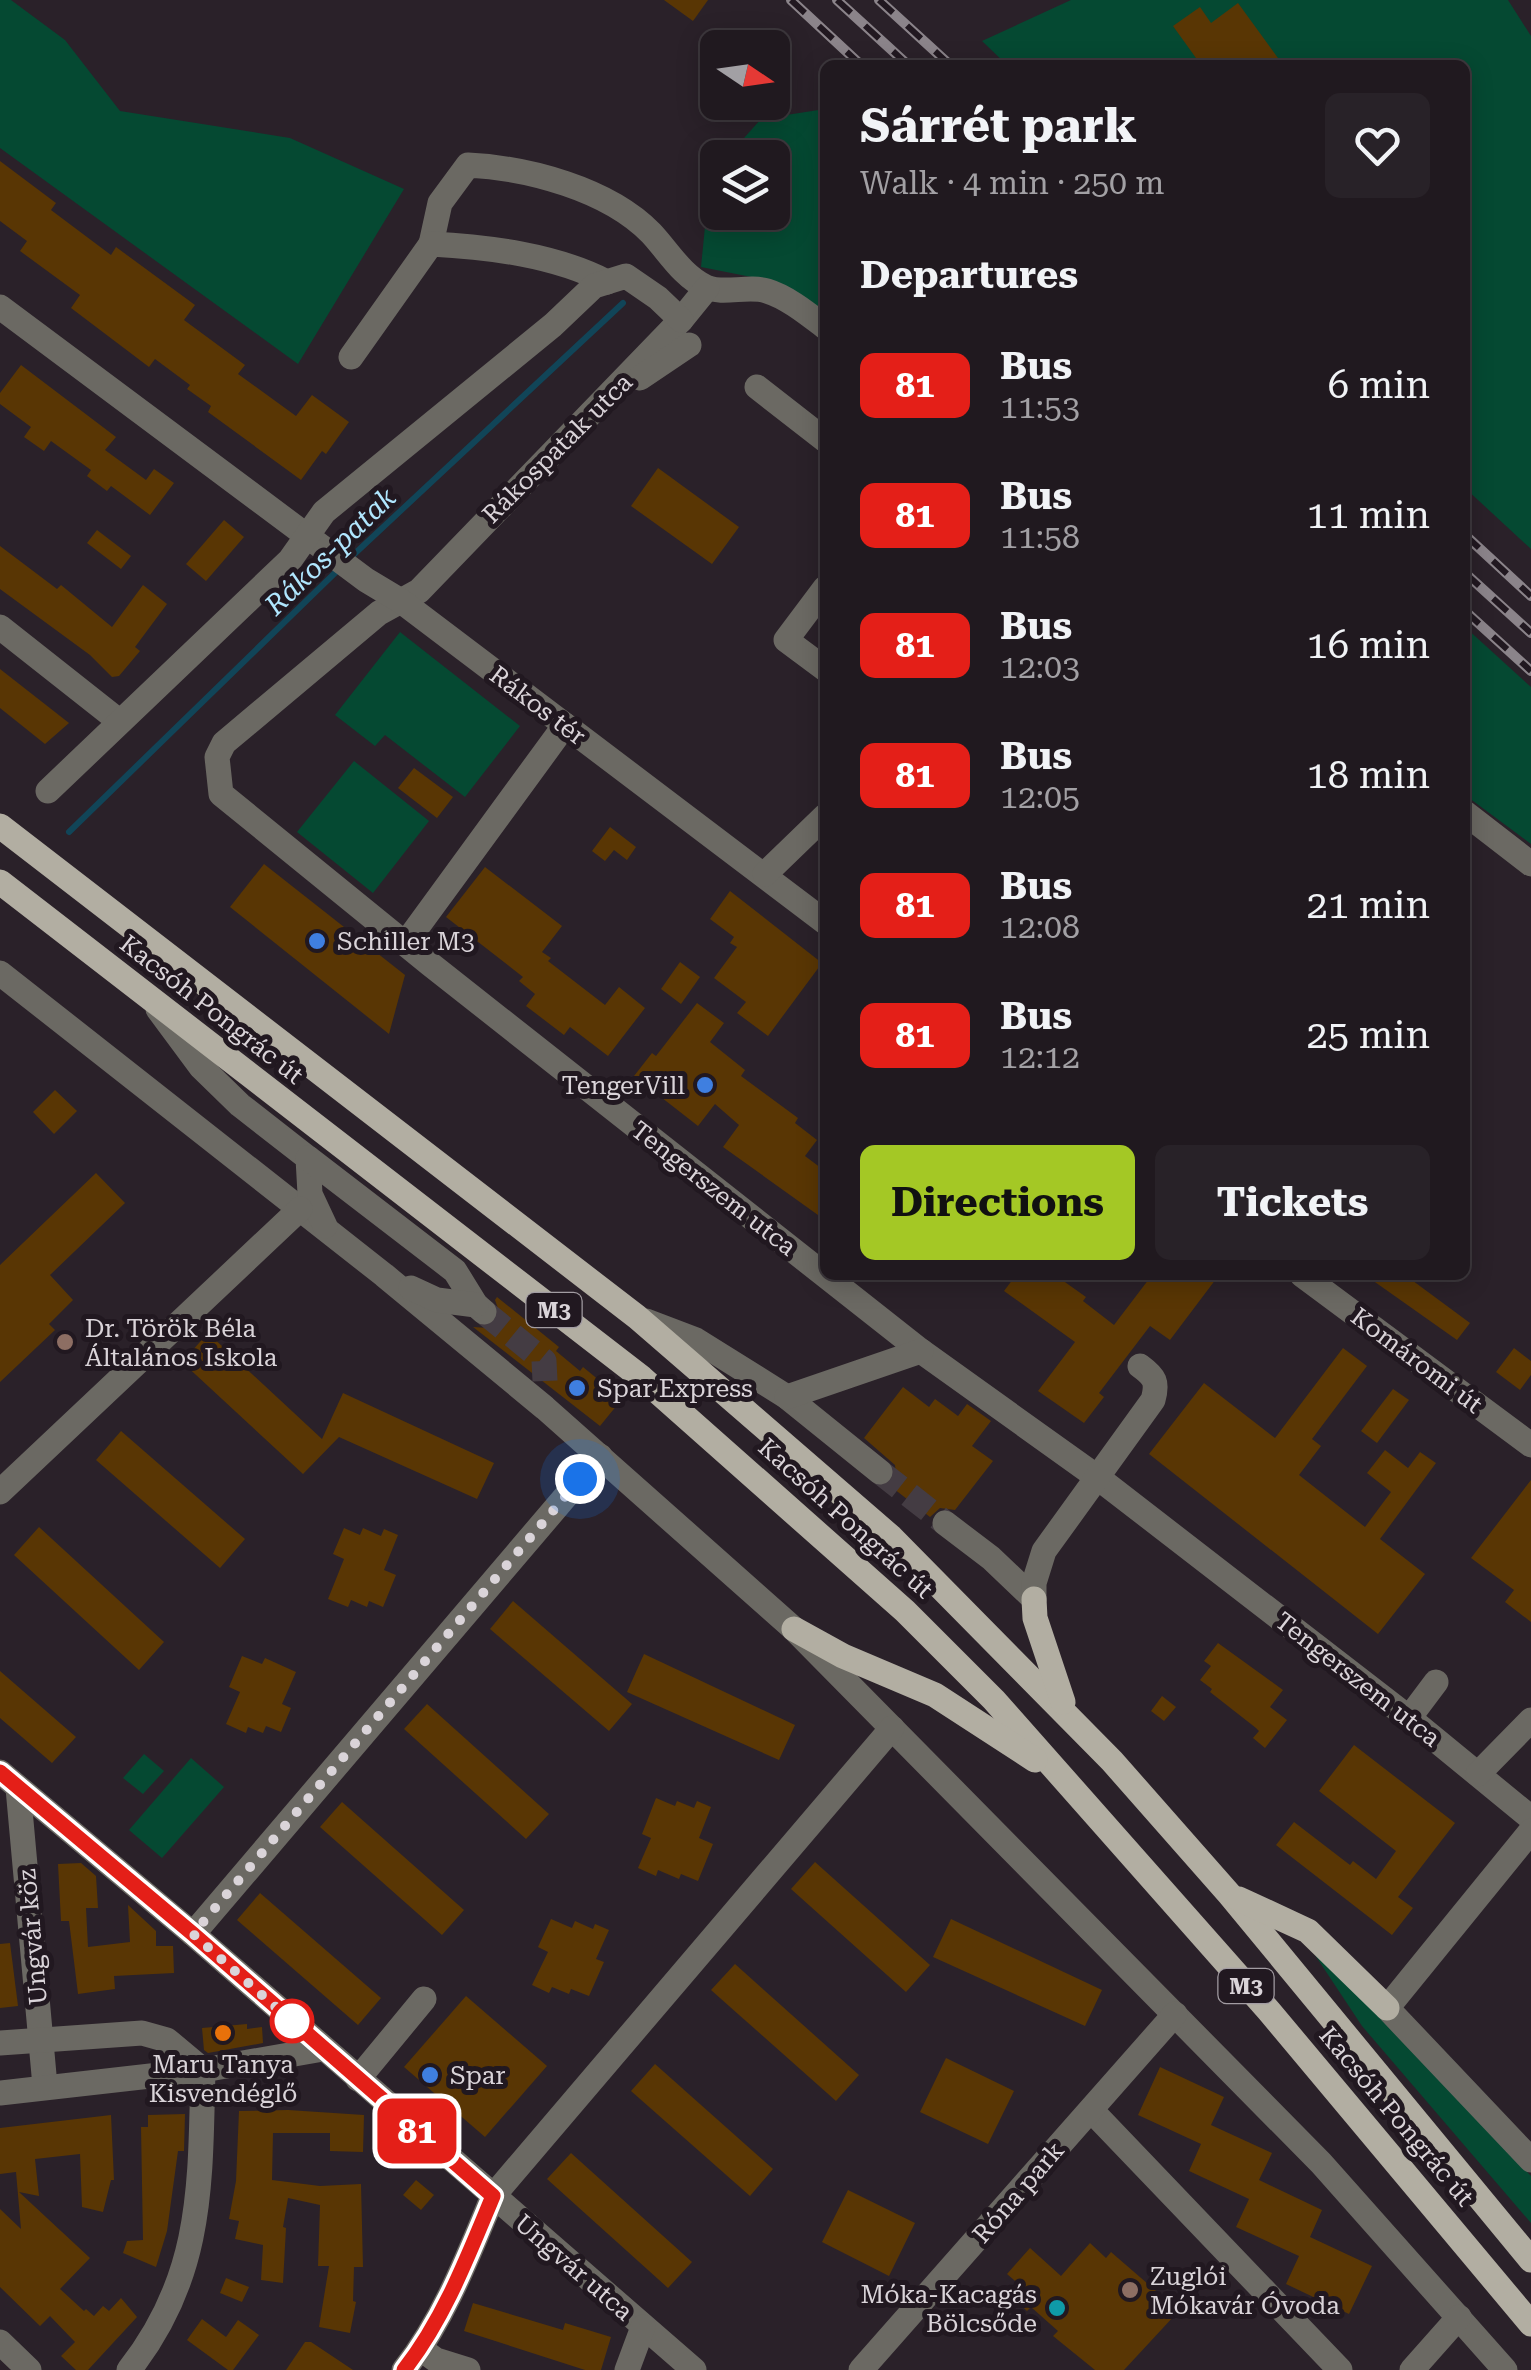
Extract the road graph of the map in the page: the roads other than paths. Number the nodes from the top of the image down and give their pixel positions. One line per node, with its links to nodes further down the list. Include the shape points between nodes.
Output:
1 (431, 244): 2 (street, via 513,254); 3 (street, via 440,203 468,165 506,167 591,192 648,230); 7 (street)
2 (607, 282): 6 (street, via 626,276 658,298); 10 (street, via 594,286 324,512)
3 (707, 288): 5 (street, via 765,290); 6 (street, Rákospatak utca)
4 (0, 307): 10 (street, Rákos tér)
5 (820, 323)
6 (685, 333): 12 (street, Rákospatak utca, via 609,395 419,591)
7 (352, 356)
8 (757, 387): 9 (street)
9 (820, 436)
10 (320, 544): 12 (street, Rákos tér); 15 (street, via 290,560)
11 (820, 595): 14 (street, via 786,640)
12 (400, 601): 16 (street, Rákos tér); 25 (street, Tengerszem utca, via 224,742 217,774 221,794)
13 (0, 627): 15 (street)
14 (820, 664)
15 (119, 721): 17 (street)
16 (565, 725): 22 (street, Rákos tér); 25 (street)
17 (48, 791)
18 (1470, 817): 21 (street)
19 (820, 821): 22 (street)
20 (0, 826): 35 (main road, Kacsóh Pongrác út / M3)
21 (1531, 864)
22 (765, 874): 24 (street)
23 (0, 882): 27 (main road, Kacsóh Pongrác út / M3)
24 (820, 918)
25 (405, 944): 31 (street, Tengerszem utca)
26 (0, 973): 29 (street)
27 (155, 1004): 28 (street, via 200,1067); 56 (main road, Kacsóh Pongrác út / M3, via 715,1440 905,1611)
28 (308, 1158): 30 (street, via 310,1194); 32 (street, via 455,1271 480,1309 437,1300)
29 (300, 1209): 30 (street); 45 (street)
30 (329, 1232): 32 (street)
31 (820, 1271)
32 (384, 1275): 40 (street)
33 (832, 1280): 36 (street, Tengerszem utca)
34 (1309, 1280): 41 (street, Komáromi út)
35 (637, 1317): 39 (street, via 696,1340); 50 (main road, Kacsóh Pongrác út / M3, via 892,1537)
36 (921, 1350): 39 (street); 44 (street, Tengerszem utca)
37 (1140, 1366): 44 (street, via 1154,1376 1153,1400)
38 (545, 1381): 40 (street)
39 (787, 1397): 43 (street)
40 (545, 1408): 42 (street)
41 (1531, 1444)
42 (600, 1456): 48 (street); 60 (street)
43 (880, 1472)
44 (1097, 1476): 47 (street, via 1044,1551); 51 (street, Tengerszem utca)
45 (0, 1492)
46 (945, 1524): 47 (street)
47 (1034, 1599): 50 (main road)
48 (794, 1629): 53 (street); 56 (main road, via 936,1695)
49 (1436, 1682): 51 (street)
50 (1066, 1712): 59 (main road, Kacsóh Pongrác út / M3)
51 (1409, 1718): 54 (street, Tengerszem utca)
52 (1531, 1720): 54 (street)
53 (892, 1728): 63 (street); 73 (street)
54 (1478, 1774): 57 (street, Tengerszem utca)
55 (9, 1780): 60 (street, Ungvár utca); 64 (street, Ungvár köz)
56 (1068, 1783): 76 (main road, Kacsóh Pongrác út / M3, via 1353,2108)
57 (1531, 1818)
58 (1531, 1830): 62 (street)
59 (1230, 1895): 62 (main road, via 1308,1931); 74 (main road, Kacsóh Pongrác út / M3)
60 (193, 1934): 66 (street, Ungvár utca)
61 (424, 1999): 68 (street)
62 (1387, 2008): 72 (street)
63 (1175, 2014): 71 (street, Róna park); 75 (street, via 1322,2163)
64 (41, 2039): 65 (street); 67 (street, via 142,2034 168,2040); 69 (street, Ungvár köz)
65 (0, 2044)
66 (323, 2049): 67 (street); 68 (street, Ungvár utca)
67 (203, 2070): 69 (street); 81 (street, via 200,2196 190,2247 178,2285)
68 (358, 2079): 73 (street, Ungvár utca)
69 (46, 2086): 70 (street)
70 (0, 2093)
71 (1090, 2110): 86 (street, Róna park); 87 (street)
72 (1531, 2160)
73 (493, 2196): 77 (street, Ungvár utca); 79 (street)
74 (1531, 2260)
75 (1459, 2317): 88 (street); 89 (street)
76 (1531, 2324)
77 (643, 2328): 84 (street); 85 (street, Ungvár utca)
78 (0, 2342): 80 (street)
79 (421, 2349): 82 (street); 83 (street)
80 (29, 2370)
81 (129, 2370)
82 (404, 2370)
83 (468, 2370)
84 (627, 2370)
85 (694, 2370)
86 (862, 2370)
87 (1340, 2370)
88 (1412, 2370)
89 (1505, 2370)

